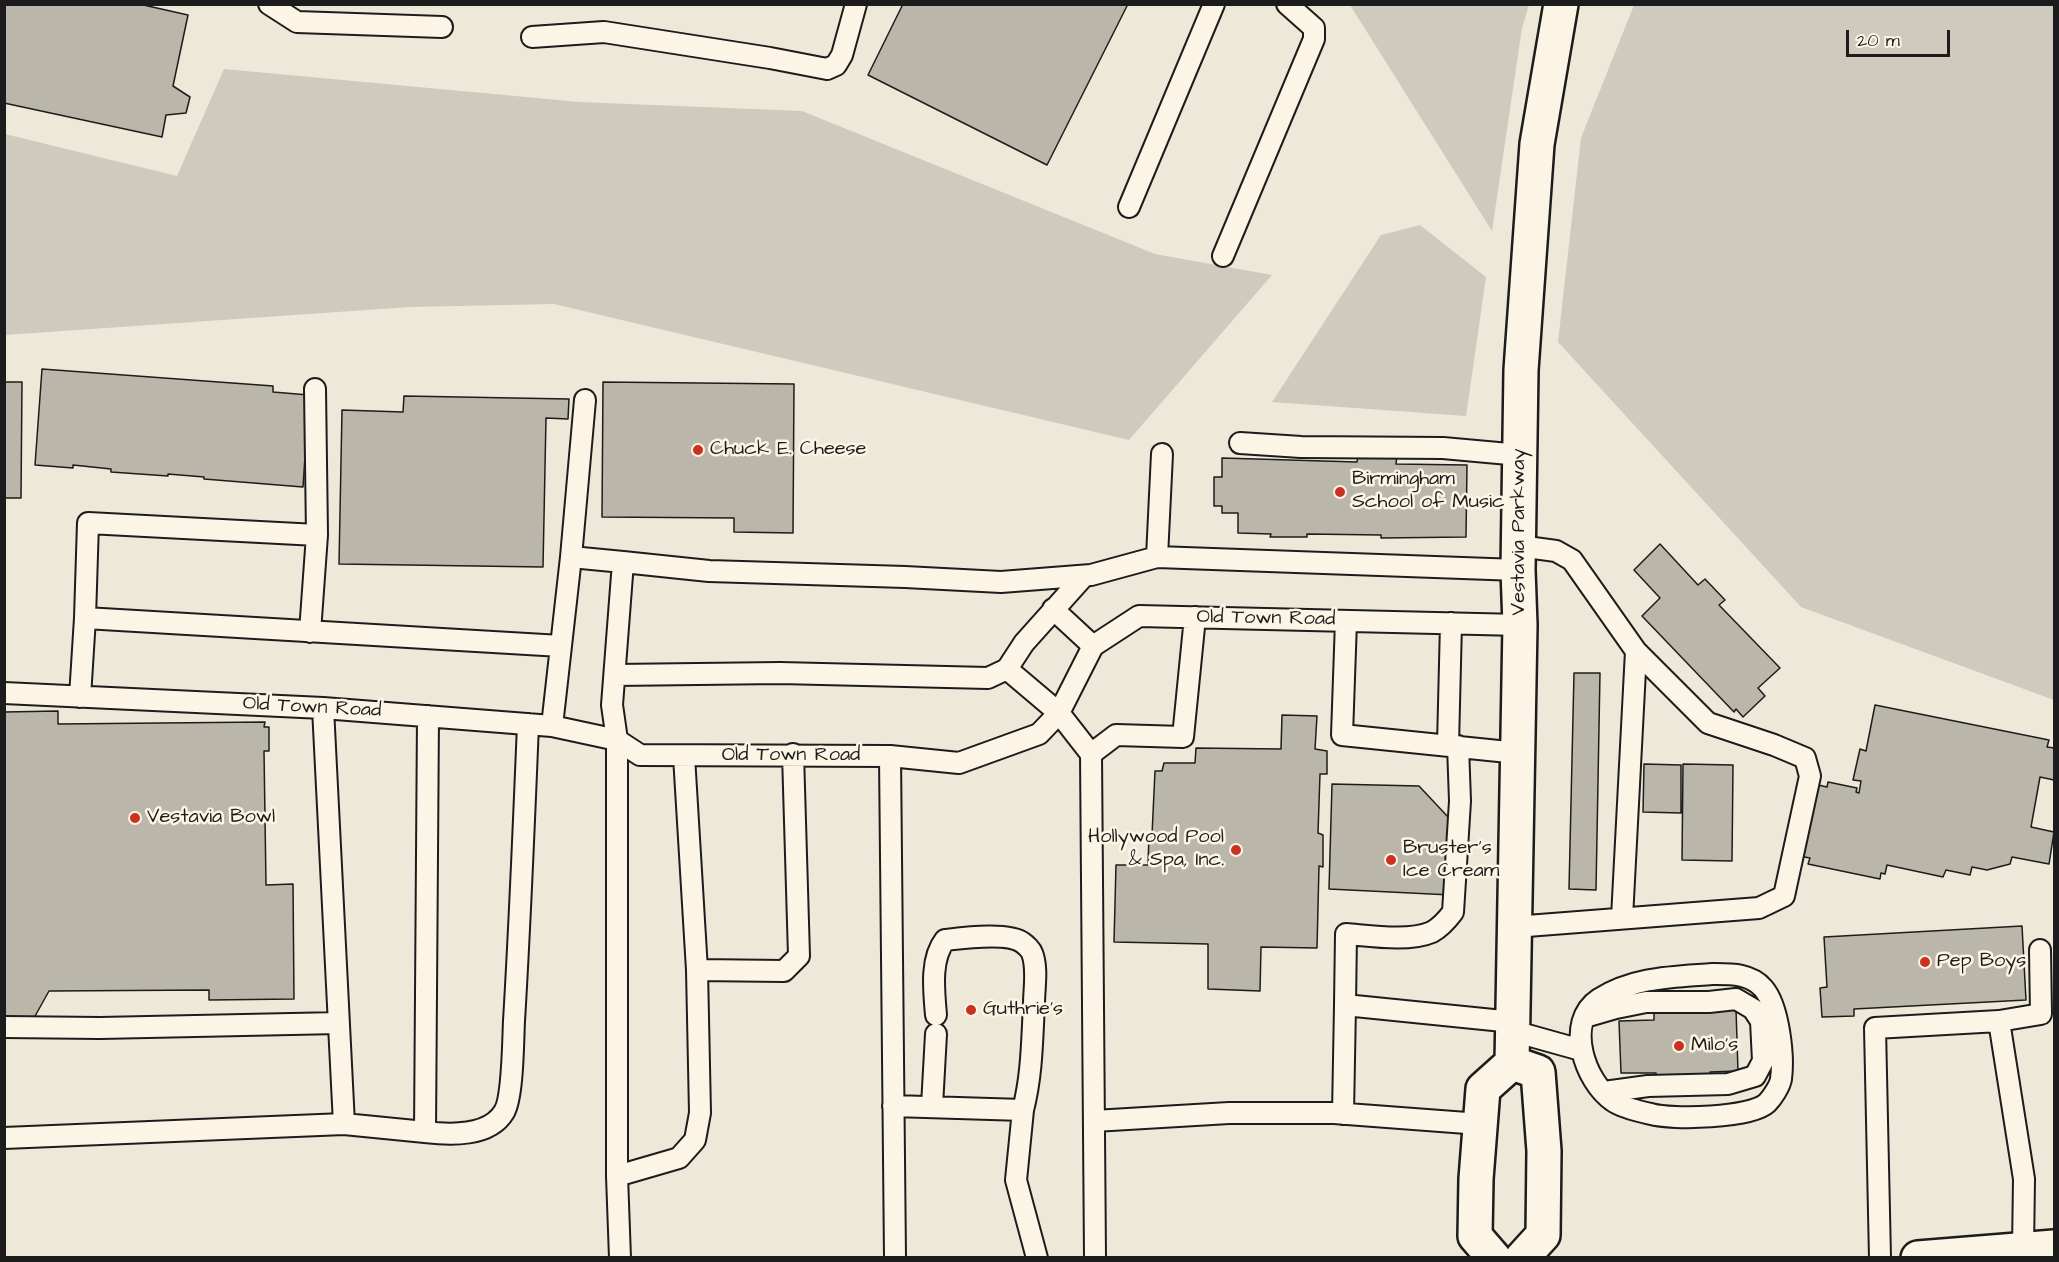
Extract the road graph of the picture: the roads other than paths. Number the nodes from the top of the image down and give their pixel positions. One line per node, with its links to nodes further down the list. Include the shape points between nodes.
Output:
1 (269, 4): 6 (lane, via 297,22)
2 (856, 4): 7 (lane, via 842,54 836,65 827,69 604,32)
3 (1214, 4): 8 (lane)
4 (1287, 4): 9 (lane, via 1314,28 1314,39)
5 (1561, 4): 14 (street, Vestavia Parkway, via 1538,144 1521,370)
6 (442, 27)
7 (532, 37)
8 (1129, 207)
9 (1223, 256)
10 (315, 389): 15 (lane)
11 (585, 400): 16 (lane)
12 (1240, 443): 14 (lane, via 1443,448)
13 (1162, 454): 17 (lane)
14 (1520, 455): 18 (street, Vestavia Parkway)
15 (317, 535): 23 (lane, via 88,523); 27 (lane)
16 (571, 557): 19 (lane); 28 (lane)
17 (1157, 557): 18 (lane); 20 (lane)
18 (1519, 558): 26 (street, Vestavia Parkway); 30 (lane, via 1556,551 1572,560)
19 (623, 562): 20 (lane, via 710,571 1001,582); 32 (lane)
20 (1084, 576): 21 (lane)
21 (1053, 609): 29 (lane); 31 (lane)
22 (1195, 617): 24 (lane, Old Town Road); 29 (lane, Old Town Road, via 1139,616); 44 (lane, via 1184,737 1116,735)
23 (84, 618): 27 (lane); 34 (lane)
24 (1346, 621): 25 (lane, Old Town Road); 41 (lane, via 1342,735)
25 (1451, 623): 26 (lane, Old Town Road); 41 (lane)
26 (1520, 625): 42 (street, Vestavia Parkway)
27 (310, 632): 28 (lane)
28 (561, 646): 39 (lane)
29 (1093, 646): 36 (lane, Old Town Road)
30 (1636, 651): 47 (lane); 47 (lane, via 1708,723 1805,758 1810,776 1784,896 1759,908)
31 (1006, 669): 32 (lane, via 988,678 780,673); 36 (lane)
32 (615, 675): 40 (lane, via 612,705)
33 (4, 693): 34 (lane, Old Town Road)
34 (80, 697): 35 (lane, Old Town Road)
35 (323, 708): 37 (lane, Old Town Road); 54 (lane)
36 (1059, 713): 44 (lane); 46 (lane, Old Town Road, via 1039,734 959,763)
37 (428, 716): 38 (lane, Old Town Road); 66 (lane)
38 (528, 724): 39 (lane, Old Town Road); 66 (lane, via 521,905 506,1110 496,1122 477,1131 448,1135)
39 (552, 726): 40 (lane, Old Town Road)
40 (617, 740): 45 (lane, Old Town Road, via 640,755); 68 (lane)
41 (1453, 745): 42 (lane); 51 (lane, via 1460,801 1453,912 1443,925 1417,937 1346,934)
42 (1518, 753): 48 (street, Vestavia Parkway)
43 (793, 754): 45 (lane, Old Town Road); 46 (lane, Old Town Road); 50 (lane, via 799,956 784,971)
44 (1091, 754): 63 (lane)
45 (684, 756): 50 (lane)
46 (890, 756): 59 (lane)
47 (1623, 918): 48 (lane)
48 (1514, 927): 56 (street, Vestavia Parkway)
49 (2040, 950): 53 (lane, via 2041,1014)
50 (697, 970): 68 (lane, via 700,1113 695,1140 679,1158)
51 (1345, 1005): 56 (lane); 62 (lane)
52 (1585, 1017): 57 (lane); 58 (lane, via 1646,1002 1736,999 1753,1009 1761,1021 1763,1061 1755,1076 1728,1084 1648,1086); 58 (lane, via 1596,1000 1633,982 1712,974 1739,974 1762,987 1774,1006 1781,1051 1780,1082 1766,1104 1738,1114 1654,1115 1613,1102)
53 (1999, 1021): 69 (lane); 76 (lane, via 1875,1028)
54 (339, 1023): 55 (lane); 64 (lane)
55 (4, 1027)
56 (1513, 1039): 57 (lane); 65 (street, via 1483,1089); 75 (street, via 1538,1072 1544,1151 1544,1235)
57 (1581, 1050): 58 (lane, via 1592,1079)
58 (1604, 1092)
59 (893, 1106): 60 (lane); 71 (lane)
60 (932, 1106): 61 (lane); 61 (lane, via 938,949 945,940 1001,937 1022,941 1032,951 1035,966 1033,1052)
61 (1023, 1110): 72 (lane, via 1016,1180)
62 (1343, 1113): 63 (lane, via 1229,1113); 65 (lane)
63 (1094, 1121): 73 (lane)
64 (344, 1124): 66 (lane); 67 (lane)
65 (1480, 1124): 74 (street, via 1475,1236)
66 (425, 1132)
67 (4, 1138)
68 (617, 1176): 70 (lane)
69 (2039, 1248): 77 (street)
70 (620, 1257)
71 (895, 1257)
72 (1037, 1257)
73 (1095, 1257)
74 (1494, 1257)
75 (1522, 1257)
76 (1880, 1257)
77 (1918, 1257)

